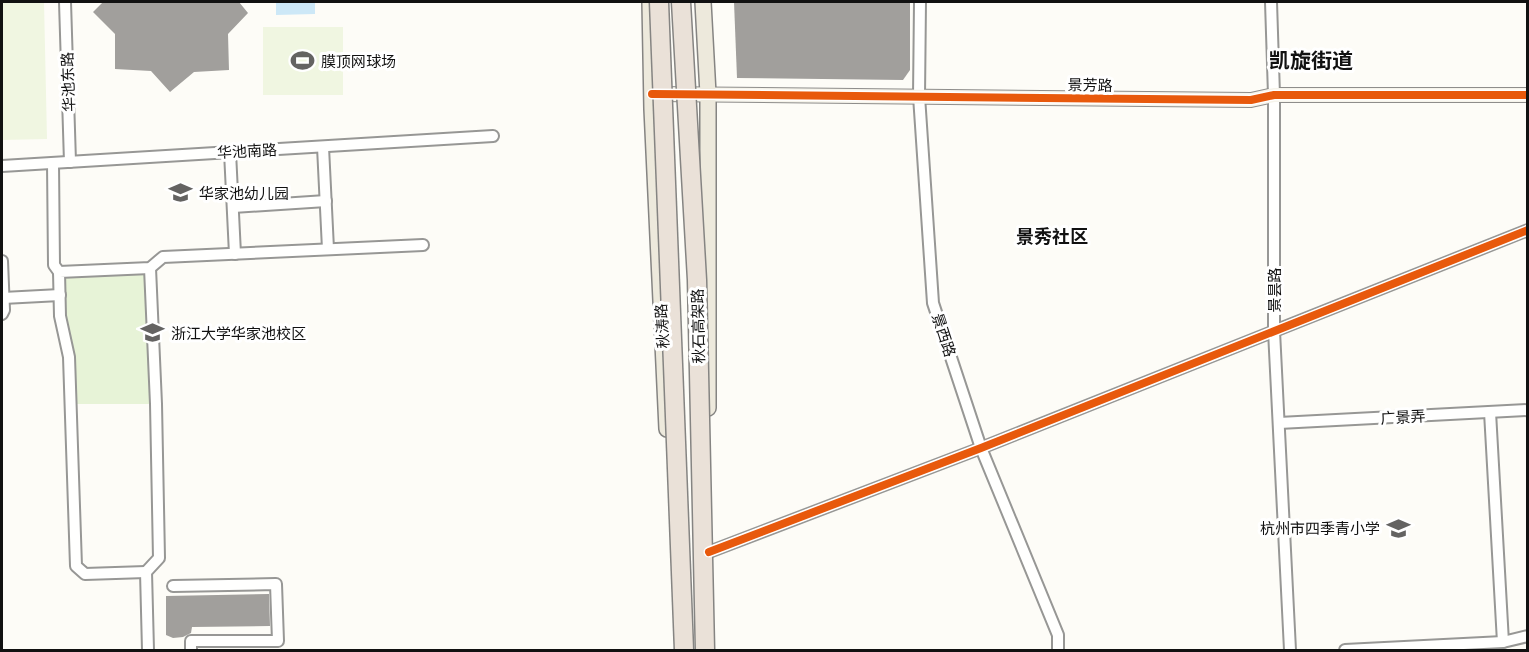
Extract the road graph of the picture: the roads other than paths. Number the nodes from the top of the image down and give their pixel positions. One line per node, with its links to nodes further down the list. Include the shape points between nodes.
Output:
1 (65, 2): 16 (street, 华池东路)
2 (650, 2): 8 (main road, 秋涛路)
3 (659, 2): 44 (highway, 秋石高架路, bridge)
4 (681, 2): 45 (highway, 秋石高架路, bridge, via 697,280)
5 (703, 2): 9 (main road)
6 (920, 2): 12 (street, 景西路)
7 (1271, 2): 10 (street, 景昙路)
8 (652, 94): 9 (street, 景芳路); 43 (main road, 秋涛路)
9 (708, 94): 12 (street, 景芳路); 36 (main road)
10 (1274, 95): 11 (street, 景芳路); 12 (street, 景芳路, via 1251,100); 31 (street, 景昙路)
11 (1527, 95)
12 (919, 96): 35 (street, 景西路, via 933,303)
13 (493, 136): 14 (street, 华池南路)
14 (324, 147): 15 (street, 华池南路); 19 (street)
15 (230, 153): 16 (street, 华池南路); 20 (street)
16 (70, 162): 17 (street, 华池南路)
17 (53, 163): 18 (street, 华池南路); 27 (street, via 54,265)
18 (2, 166)
19 (326, 201): 20 (street); 23 (street)
20 (233, 207): 24 (street)
21 (1527, 230): 31 (street)
22 (423, 245): 23 (street)
23 (328, 249): 24 (street)
24 (235, 254): 26 (street, via 163,257)
25 (2, 261): 29 (street)
26 (150, 268): 27 (street); 37 (street, via 159,558)
27 (60, 272): 28 (street)
28 (60, 295): 29 (street); 37 (street, via 60,316 69,357 76,566 85,574)
29 (3, 298): 30 (street)
30 (2, 314)
31 (1274, 331): 34 (street, 景昙路); 35 (street)
32 (1527, 410): 33 (street, 广景弄)
33 (1490, 412): 34 (street, 广景弄); 40 (street)
34 (1279, 423): 48 (street, 景昙路)
35 (981, 448): 36 (street); 47 (street, 景西路, via 1058,634)
36 (709, 552): 46 (main road)
37 (146, 572): 41 (street)
38 (173, 586): 42 (street, via 276,584 278,641 191,641)
39 (1527, 636): 40 (street)
40 (1503, 642): 49 (street)
41 (148, 651)
42 (191, 651)
43 (676, 651)
44 (684, 651)
45 (705, 651)
46 (711, 651)
47 (1058, 651)
48 (1290, 651)
49 (1345, 651)

